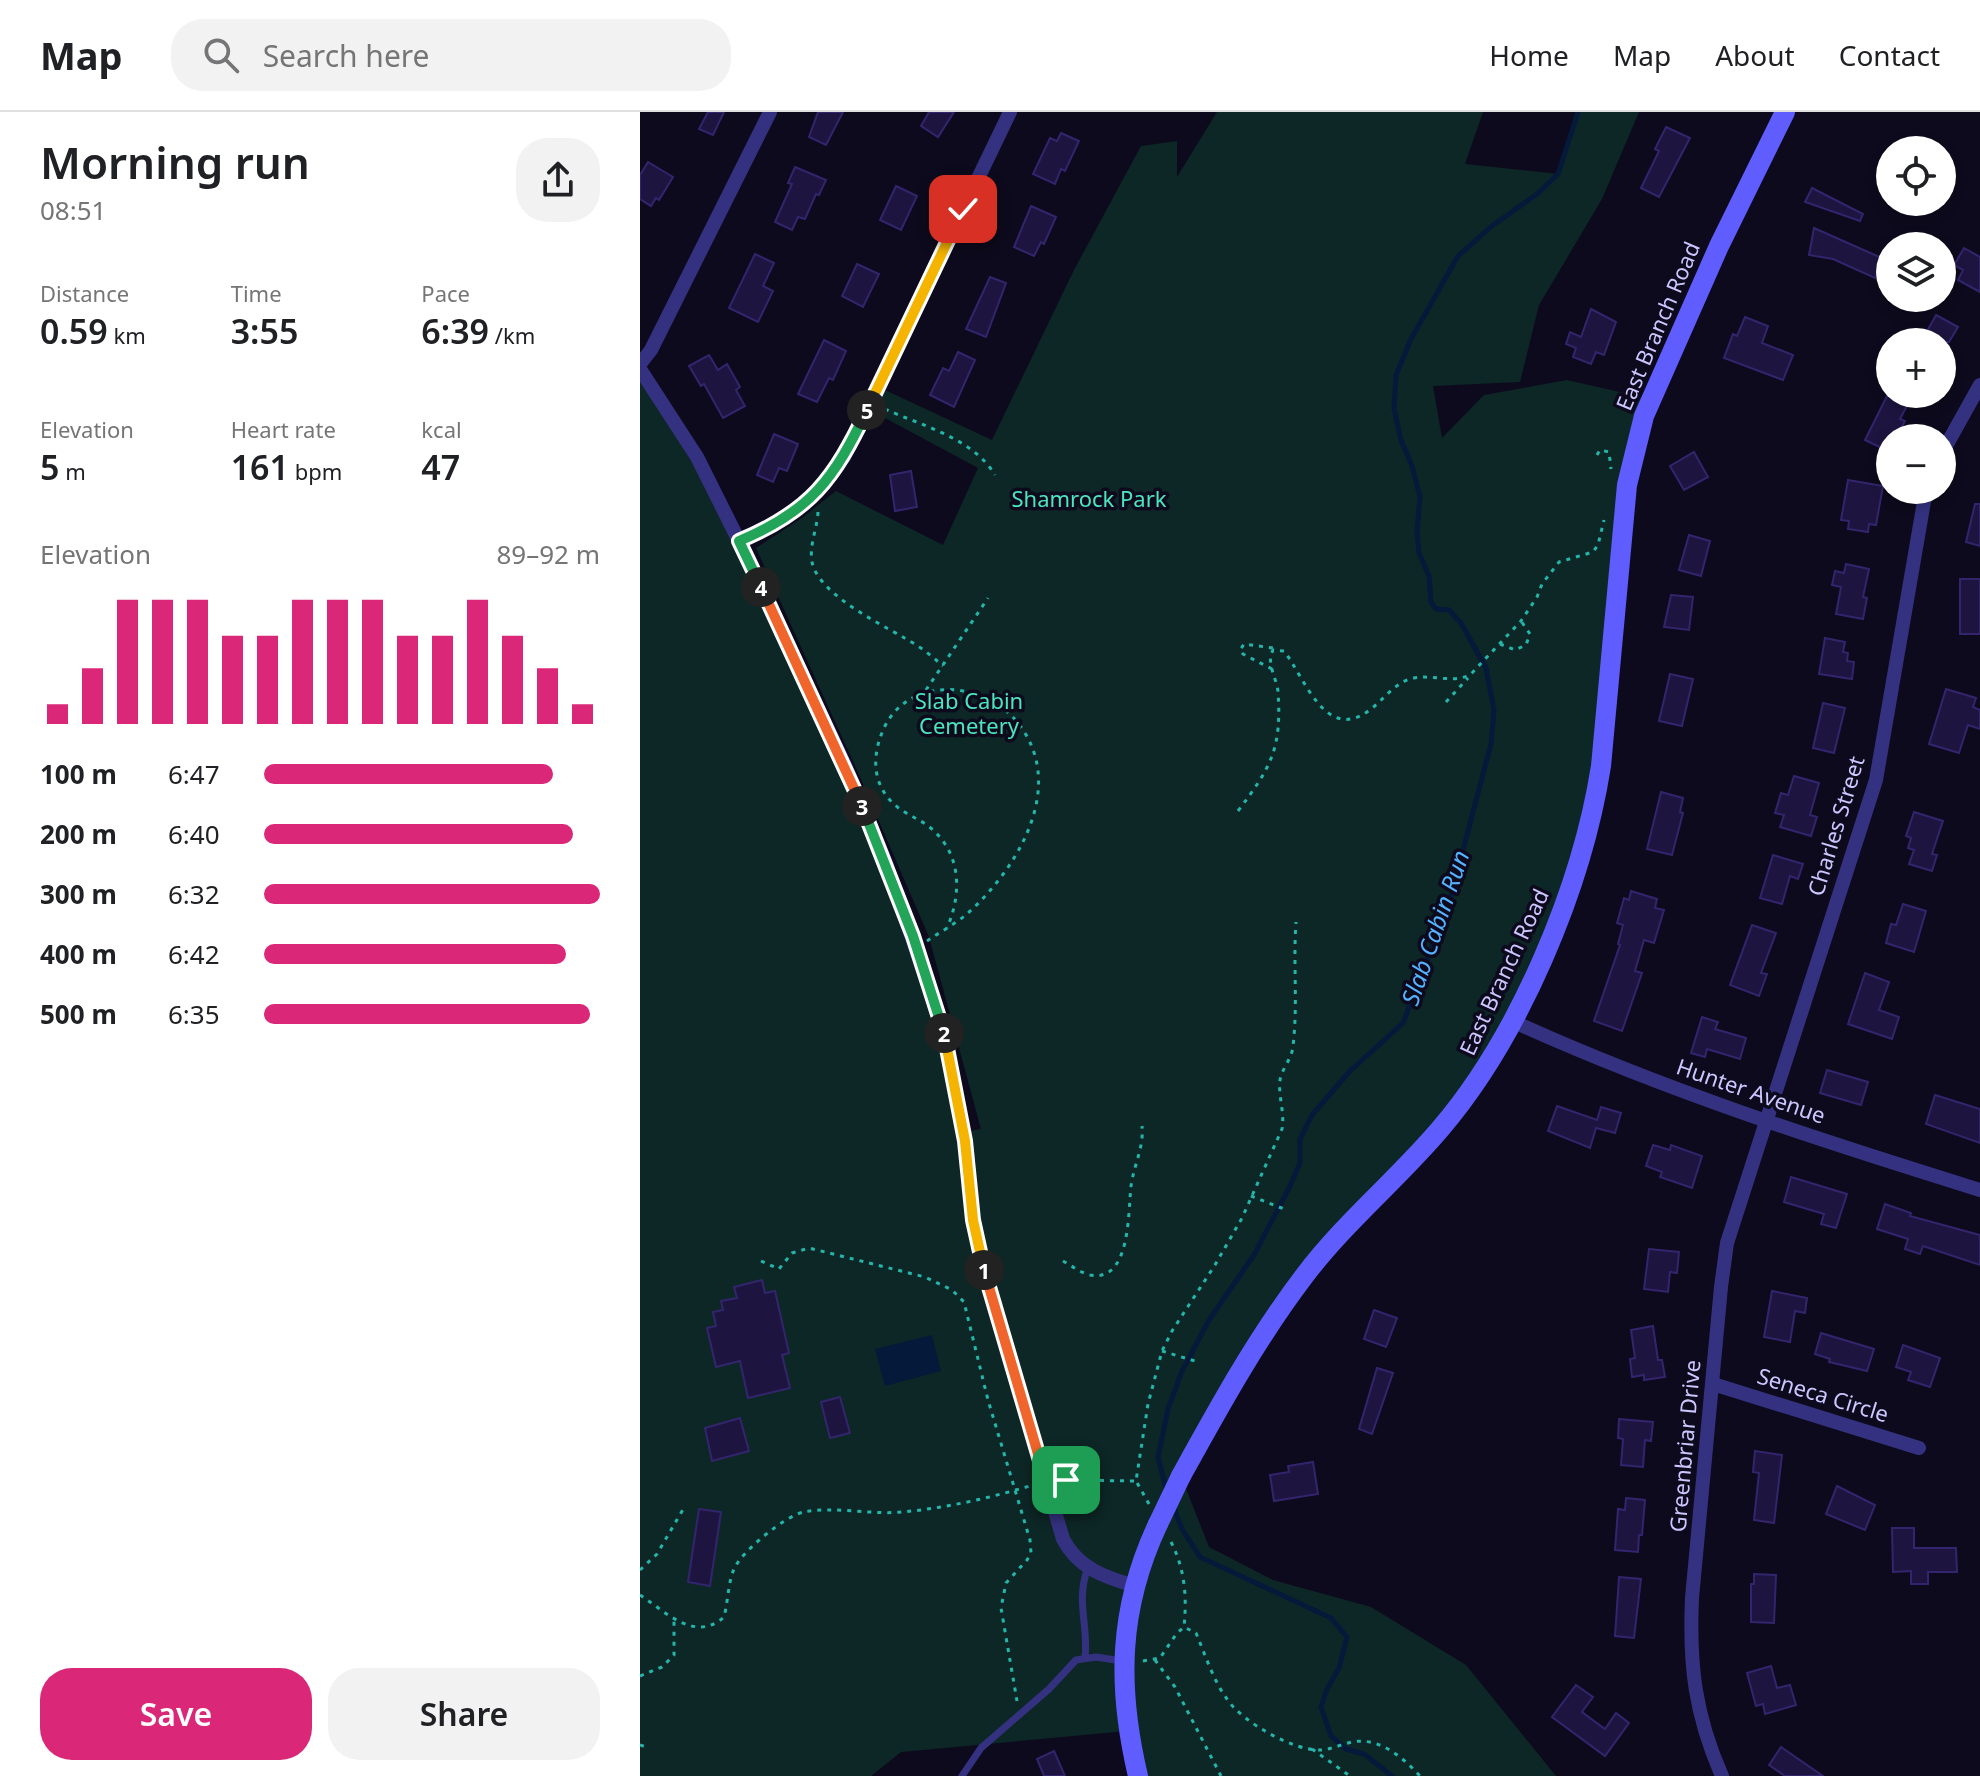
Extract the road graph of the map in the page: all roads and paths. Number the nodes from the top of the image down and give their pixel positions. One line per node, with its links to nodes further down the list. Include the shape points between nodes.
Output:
1 (770, 112): 4 (street)
2 (1010, 112): 6 (street)
3 (1785, 112): 28 (main road, East Branch Road, via 1644,416 1627,485 1596,799 1582,857 1555,929)
4 (640, 366): 14 (street, via 697,457)
5 (1980, 385): 7 (street)
6 (871, 402): 9 (path, via 968,447); 11 (street, via 844,457)
7 (1956, 428)
8 (1597, 455): 10 (path, via 1600,450 1609,452)
9 (995, 475)
10 (1610, 481)
11 (816, 493): 14 (street, via 770,528); 19 (path, via 812,565 819,577 836,595)
12 (1924, 504): 29 (street, Charles Street, via 1876,780)
13 (1604, 520): 16 (path, via 1593,552 1559,562)
14 (739, 541): 27 (street, via 845,765)
15 (988, 598): 19 (path)
16 (1521, 621): 17 (path); 17 (path, via 1530,634 1526,645 1515,650)
17 (1500, 644): 21 (path)
18 (1279, 649): 20 (path, via 1270,653); 20 (path, via 1241,646 1243,654); 21 (path, via 1322,709 1341,719 1363,715 1409,679)
19 (943, 666): 22 (path)
20 (1272, 669): 24 (path, via 1278,712 1274,753)
21 (1470, 675): 23 (path)
22 (926, 690): 26 (path, via 905,700 894,714 874,760 883,792 937,833 955,865 956,899); 26 (path, via 956,689 1005,712 1028,739 1039,774 1024,842 983,898)
23 (1446, 702)
24 (1238, 811)
25 (1296, 922): 32 (path, via 1297,1000 1293,1045 1279,1084 1282,1129)
26 (947, 928): 27 (path)
27 (917, 948): 40 (street, via 952,1068 980,1256)
28 (1512, 1021): 29 (street, Hunter Avenue, via 1608,1064); 44 (main road, East Branch Road, bridge, via 1456,1110 1298,1284)
29 (1766, 1121): 31 (street, Hunter Avenue); 38 (street, Greenbriar Drive, via 1727,1243)
30 (1142, 1126): 35 (path, via 1144,1140 1117,1267 1106,1275 1087,1275)
31 (1980, 1190)
32 (1251, 1196): 33 (path); 36 (path)
33 (1284, 1209)
34 (761, 1261): 42 (path, via 779,1269 792,1253 809,1248 925,1277 952,1290 968,1313)
35 (1063, 1261)
36 (1164, 1351): 37 (path); 41 (path, via 1148,1404)
37 (1198, 1362)
38 (1713, 1384): 39 (street, Seneca Circle); 65 (street, Greenbriar Drive, via 1690,1645 1697,1705)
39 (1919, 1448)
40 (1046, 1481): 41 (path); 42 (path); 46 (street, via 1063,1539)
41 (1136, 1481): 44 (path)
42 (1017, 1490): 50 (path, via 899,1513 792,1516 740,1560 724,1617 716,1624 698,1629); 56 (path, via 1031,1553 1006,1583 1001,1608)
43 (685, 1506): 47 (path, via 657,1554)
44 (1154, 1516): 48 (main road, East Branch Road)
45 (1171, 1542): 51 (path, via 1184,1578)
46 (1088, 1567): 48 (street); 52 (lane, via 1081,1597)
47 (640, 1570)
48 (1135, 1586): 54 (main road, East Branch Road)
49 (640, 1595): 50 (path)
50 (674, 1618): 55 (path, via 674,1655)
51 (1184, 1627): 53 (path); 59 (path, via 1196,1633 1227,1700 1263,1729)
52 (1085, 1658): 54 (lane); 56 (lane, via 1076,1660)
53 (1155, 1660): 54 (path); 62 (path, via 1175,1687)
54 (1123, 1661): 61 (main road, East Branch Road, via 1127,1731)
55 (640, 1676)
56 (1017, 1714): 60 (lane, via 981,1748)
57 (640, 1745): 58 (path)
58 (646, 1747)
59 (1312, 1749): 63 (path); 64 (path, via 1376,1743)
60 (962, 1776)
61 (1138, 1776)
62 (1221, 1776)
63 (1350, 1776)
64 (1420, 1776)
65 (1722, 1776)

